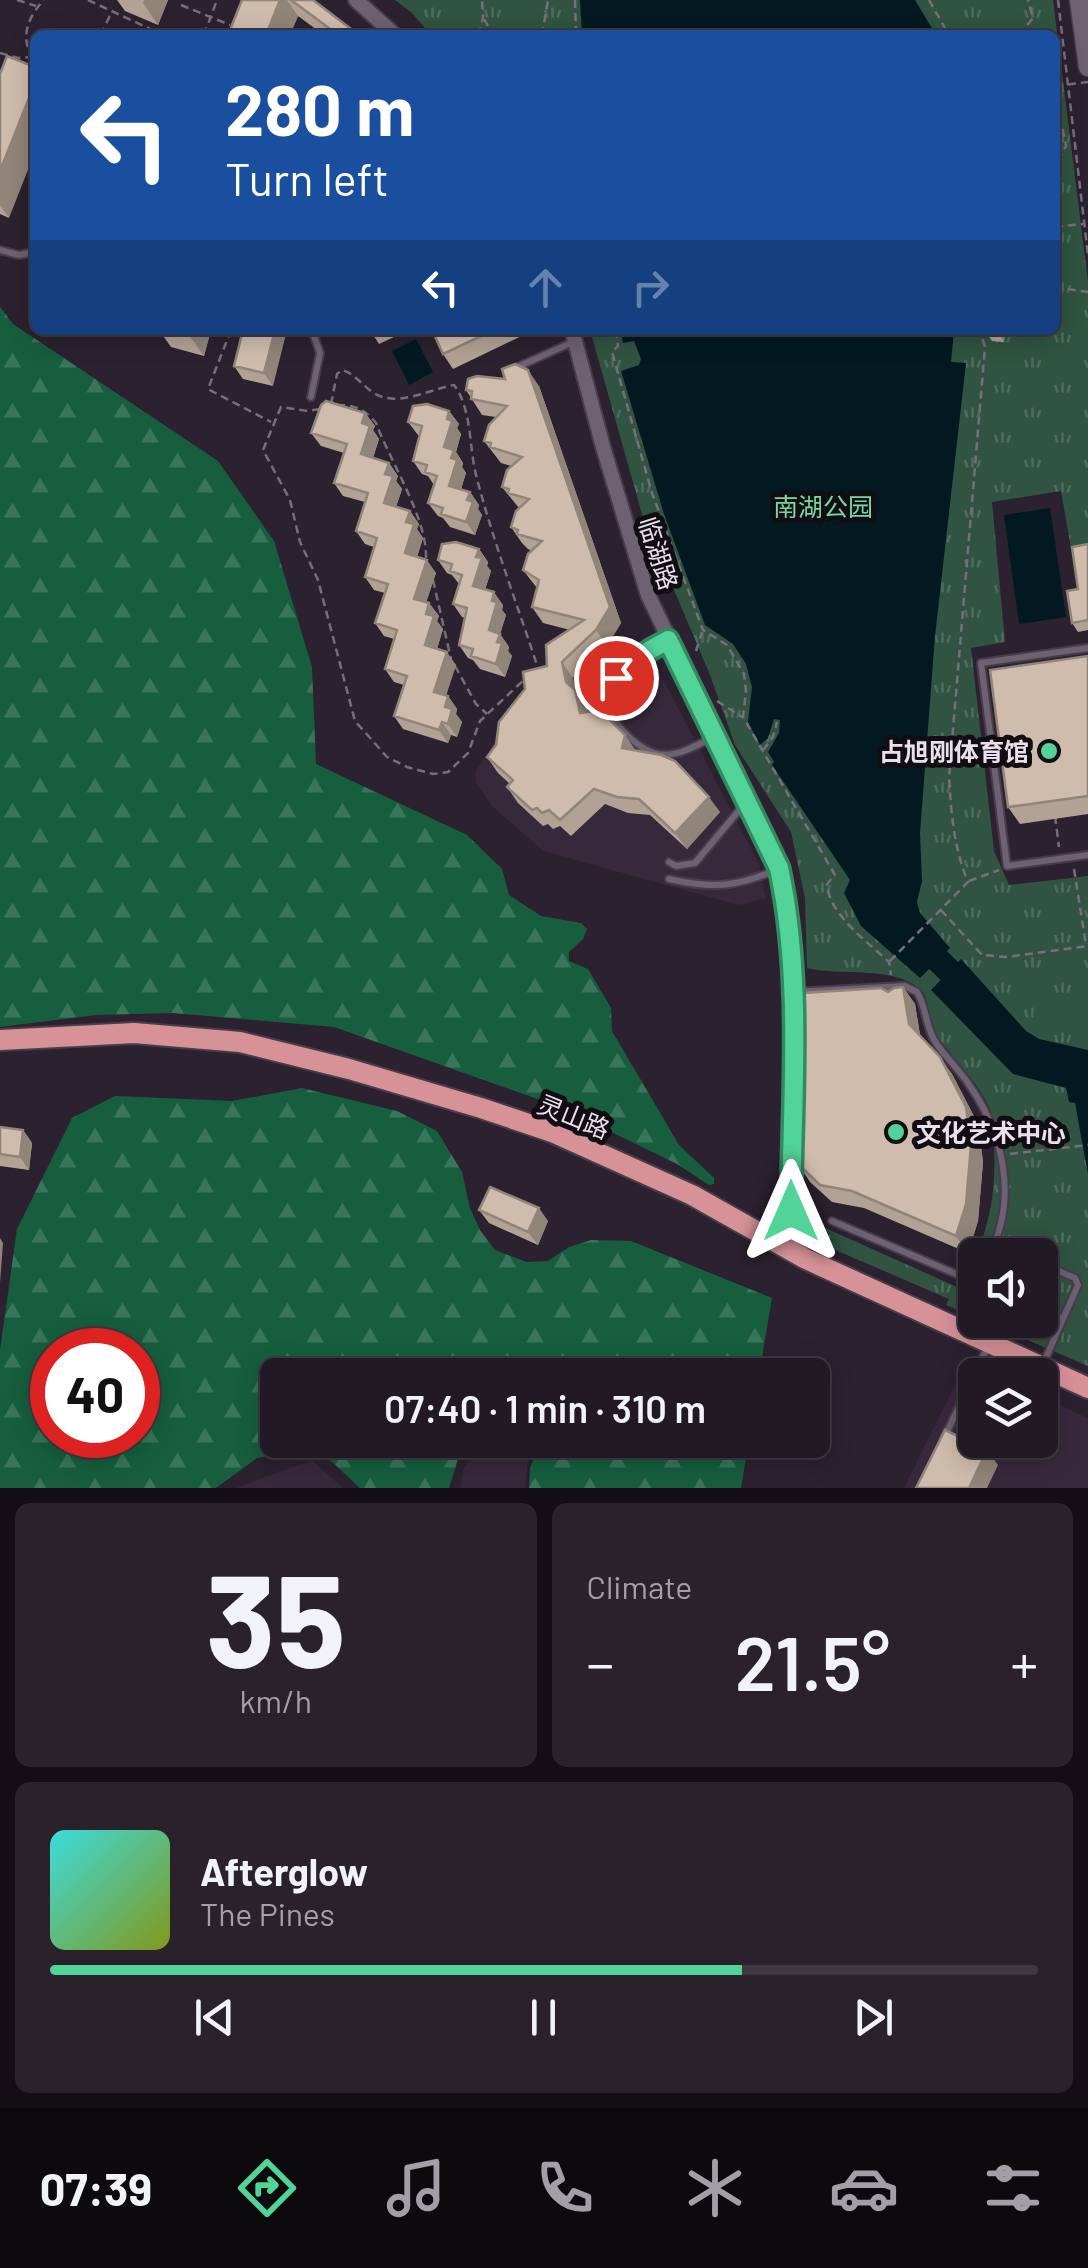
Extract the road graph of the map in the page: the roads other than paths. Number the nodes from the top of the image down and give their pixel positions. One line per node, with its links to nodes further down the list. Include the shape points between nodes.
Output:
1 (356, 0): 3 (street)
2 (1079, 0): 4 (main road)
3 (389, 30)
4 (1088, 67)
5 (0, 250): 6 (lane)
6 (30, 253)
7 (313, 335): 10 (lane, via 320,362)
8 (574, 335): 9 (lane); 11 (street, 临湖路, via 626,525)
9 (508, 372)
10 (312, 397)
11 (668, 640): 13 (street, 临湖路); 13 (lane, via 616,678 606,708 654,756)
12 (1088, 648): 15 (lane, via 981,662 1007,866)
13 (714, 736): 14 (street, 临湖路)
14 (747, 800): 16 (lane, via 695,863); 17 (street, 临湖路)
15 (1088, 855)
16 (669, 862)
17 (779, 868): 18 (lane, via 733,886); 20 (street, 临湖路)
18 (669, 879)
19 (895, 987): 20 (lane); 21 (lane); 24 (lane, via 911,988 921,998 930,1033 996,1134 1006,1198)
20 (792, 992): 25 (street, 临湖路)
21 (899, 1003)
22 (0, 1040): 25 (highway, 灵山路, via 134,1033 240,1042 348,1069 552,1132)
23 (832, 1221): 27 (lane)
24 (997, 1238)
25 (790, 1248): 30 (highway, 灵山路)
26 (1058, 1271): 29 (lane, via 1078,1282)
27 (958, 1274)
28 (1058, 1317): 29 (lane)
29 (1063, 1319): 32 (lane)
30 (989, 1345): 31 (highway, 灵山路); 35 (lane)
31 (1019, 1358)
32 (1046, 1358)
33 (1058, 1375): 34 (highway, 灵山路)
34 (1088, 1388)
35 (937, 1452)

